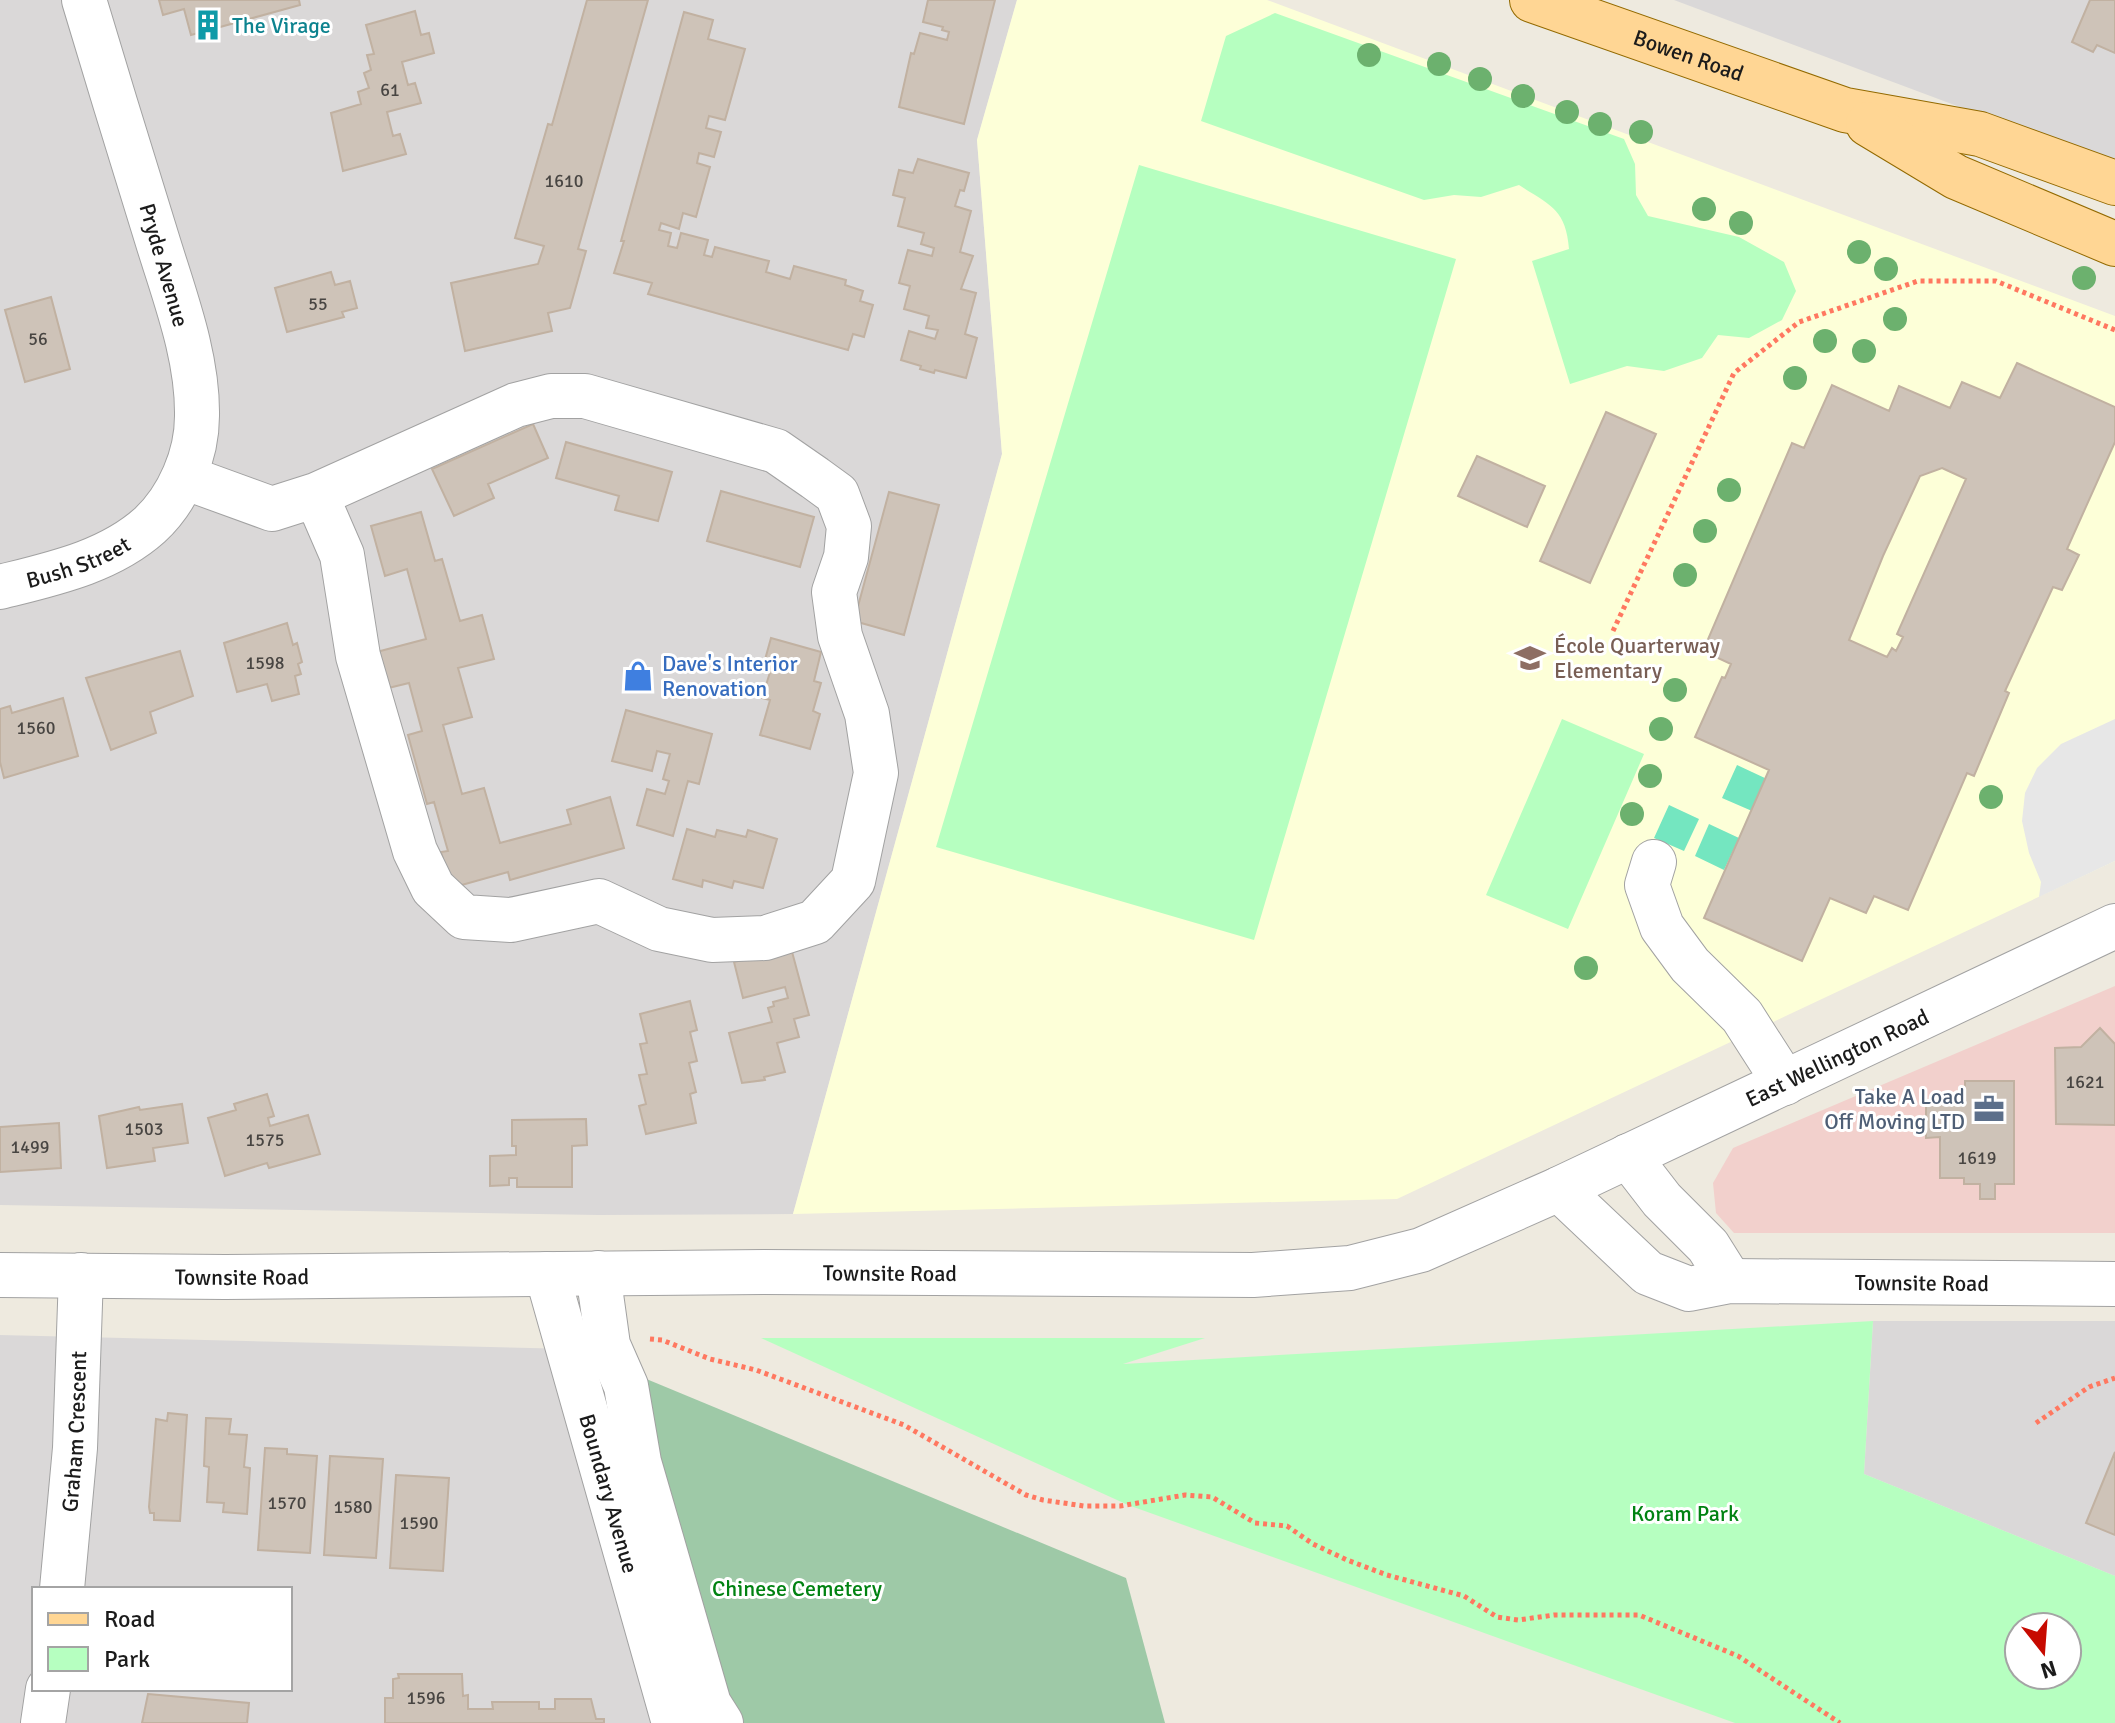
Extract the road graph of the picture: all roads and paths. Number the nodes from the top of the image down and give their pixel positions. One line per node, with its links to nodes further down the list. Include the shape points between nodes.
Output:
1 (84, 0): 7 (street, Pryde Avenue, via 193,370 197,416)
2 (1532, 0): 3 (main road, Bowen Road)
3 (1845, 110): 4 (main road, Bowen Road, via 1980,134); 5 (main road, Bowen Road, via 1956,177)
4 (2115, 183)
5 (2115, 244)
6 (2115, 330): 11 (path, via 1996,281 1918,281 1799,322 1734,373)
7 (184, 477): 8 (street, via 272,509); 9 (street, Pryde Avenue)
8 (316, 495): 8 (street, via 342,555 358,656 415,851 433,888 464,917 511,920 599,901 659,929 712,940 765,938 815,922 853,881 876,773 867,714 840,636 834,592 849,526 837,494 815,478 776,451 585,396 551,396 516,405)
9 (151, 525): 10 (street, Bush Street, via 117,549 63,571)
10 (0, 587)
11 (1613, 631)
12 (1654, 862): 14 (street, via 1647,885 1662,927 1690,965 1742,1016)
13 (2115, 926): 14 (street, East Wellington Road)
14 (1785, 1083): 15 (street, East Wellington Road)
15 (1628, 1156): 16 (street, East Wellington Road); 21 (street, via 1708,1246)
16 (1559, 1189): 17 (street, Townsite Road, via 1421,1250 1350,1268 1253,1275); 21 (street, Townsite Road, via 1648,1273 1689,1289)
17 (598, 1273): 18 (street, Townsite Road); 23 (street)
18 (547, 1274): 20 (street, Townsite Road); 28 (street, Boundary Avenue)
19 (0, 1275): 20 (street, Townsite Road)
20 (81, 1275): 26 (street, Graham Crescent, via 75,1448)
21 (1730, 1281): 22 (street, Townsite Road)
22 (2115, 1284)
23 (608, 1345): 30 (street, via 626,1386 639,1462 709,1704); 31 (path, via 635,1337 662,1340 768,1374 904,1425 1043,1500 1120,1506 1185,1495 1212,1497 1255,1523 1287,1526 1347,1560 1464,1596 1497,1617 1639,1615 1738,1656)
24 (2115, 1378): 25 (path, via 2089,1387)
25 (2036, 1423)
26 (62, 1587)
27 (48, 1691): 29 (street)
28 (673, 1717)
29 (43, 1723)
30 (721, 1723)
31 (1840, 1723)

